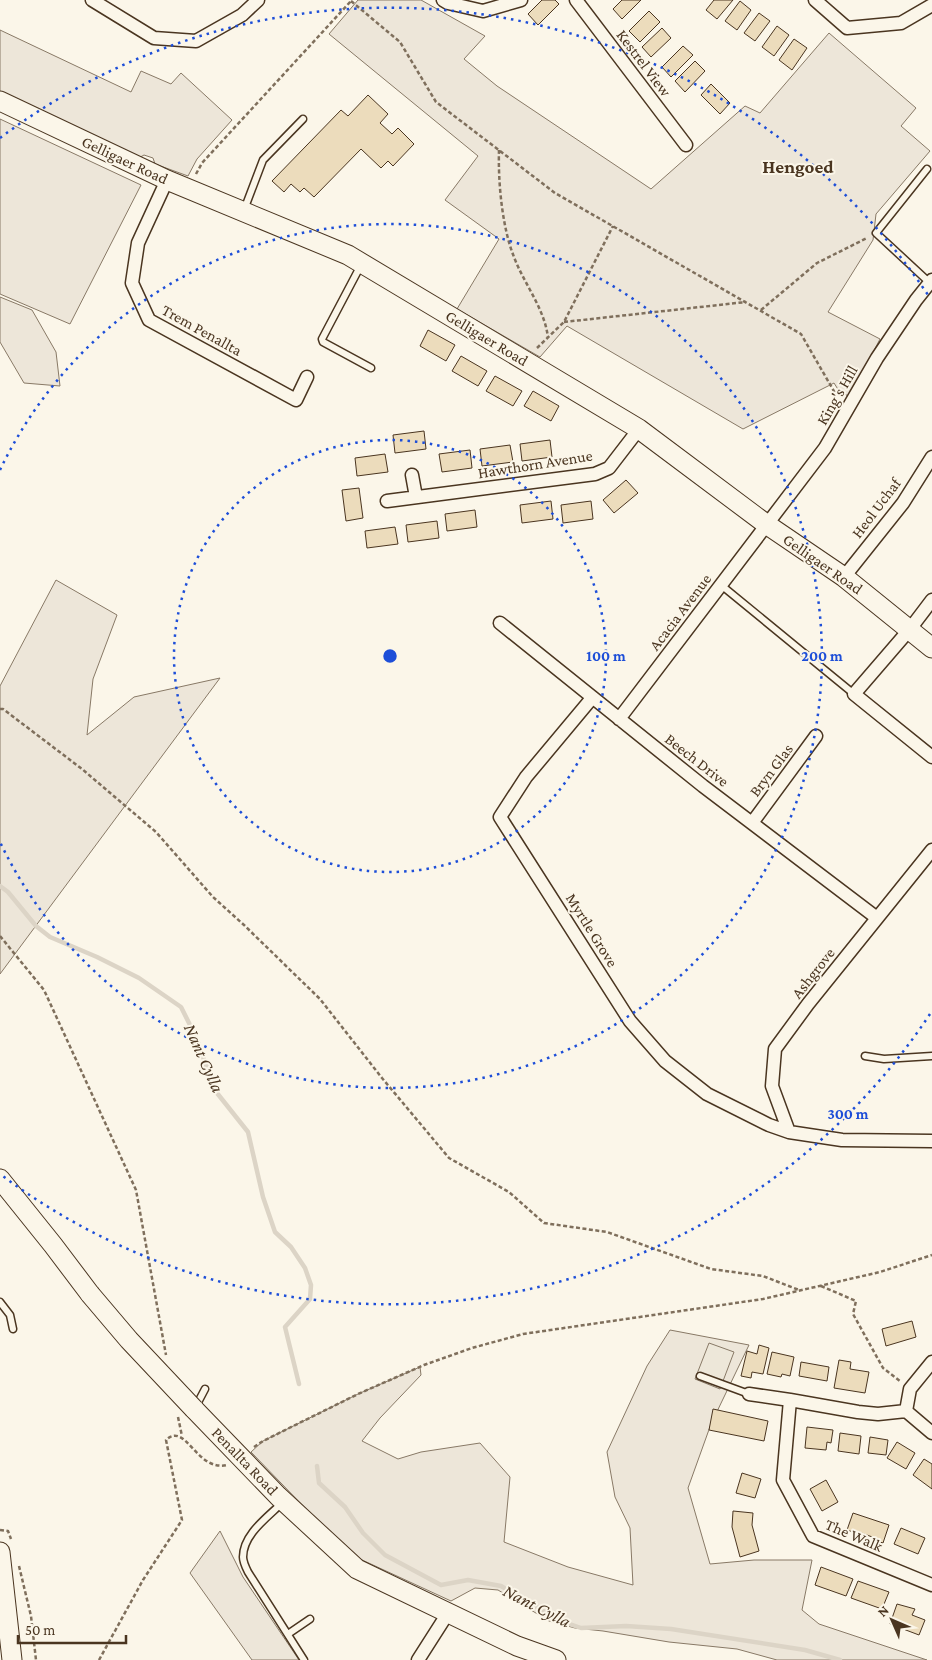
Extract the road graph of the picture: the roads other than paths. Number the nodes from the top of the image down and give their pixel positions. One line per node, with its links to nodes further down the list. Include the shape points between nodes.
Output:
1 (92, 0): 2 (street, via 154,38 196,41 242,15)
2 (258, 0)
3 (443, 0): 4 (street, via 483,11)
4 (521, 0)
5 (576, 0): 10 (street, Kestrel View)
6 (815, 0): 7 (street, via 847,28 901,23)
7 (932, 5)
8 (0, 101): 12 (street, Gelligaer Road)
9 (303, 119): 13 (lane, via 263,160)
10 (686, 146)
11 (927, 169): 15 (lane, via 876,233)
12 (167, 180): 13 (street, Gelligaer Road); 17 (street, Trem Penallta, via 138,244 132,283 149,320 296,400)
13 (243, 211): 14 (street, Gelligaer Road)
14 (362, 263): 16 (lane, via 322,339); 18 (street, Gelligaer Road)
15 (931, 282): 23 (street, King's Hill, via 877,358 825,448)
16 (370, 368)
17 (308, 377)
18 (639, 429): 21 (street, Hawthorn Avenue, via 608,468 596,474); 23 (street, Gelligaer Road)
19 (932, 457): 24 (street, Heol Uchaf, via 903,503)
20 (412, 475): 21 (street)
21 (416, 498): 22 (street, Hawthorn Avenue)
22 (386, 502)
23 (766, 524): 24 (street, Gelligaer Road); 25 (street, Acacia Avenue)
24 (844, 578): 28 (street, Gelligaer Road)
25 (721, 584): 30 (lane); 32 (street, Acacia Avenue)
26 (932, 600): 28 (street)
27 (500, 623): 31 (street, Beech Drive)
28 (910, 629): 29 (street, Gelligaer Road); 30 (street)
29 (932, 648)
30 (854, 694): 34 (street)
31 (592, 698): 32 (street, Beech Drive); 40 (street, Myrtle Grove, via 526,777 500,817 630,1021 665,1061 707,1094)
32 (619, 719): 35 (street, Beech Drive)
33 (816, 736): 35 (street, Bryn Glas)
34 (932, 758)
35 (752, 823): 37 (street, Beech Drive)
36 (932, 850): 37 (street, Ashgrove)
37 (877, 918): 40 (street, Ashgrove, via 775,1049 772,1086)
38 (865, 1056): 39 (lane, via 884,1059)
39 (932, 1056)
40 (789, 1132): 41 (street, via 842,1140)
41 (932, 1141)
42 (0, 1179): 50 (street, Penallta Road, bridge)
43 (0, 1302): 44 (lane, via 10,1315)
44 (13, 1329)
45 (932, 1362): 51 (street, via 910,1389)
46 (700, 1376): 48 (lane)
47 (205, 1389): 50 (lane)
48 (749, 1394): 49 (street)
49 (790, 1400): 51 (street, via 858,1412); 55 (street, The Walk, via 783,1480 813,1536)
50 (186, 1409): 53 (street, Penallta Road)
51 (906, 1412): 52 (street)
52 (932, 1432)
53 (283, 1501): 56 (street, Penallta Road, via 357,1569); 58 (lane, via 245,1544 243,1558 248,1572)
54 (9, 1550): 60 (street)
55 (932, 1586)
56 (448, 1613): 59 (street, Penallta Road); 62 (street)
57 (310, 1619): 58 (lane)
58 (288, 1634): 61 (lane)
59 (549, 1659)
60 (12, 1660)
61 (304, 1660)
62 (418, 1660)

